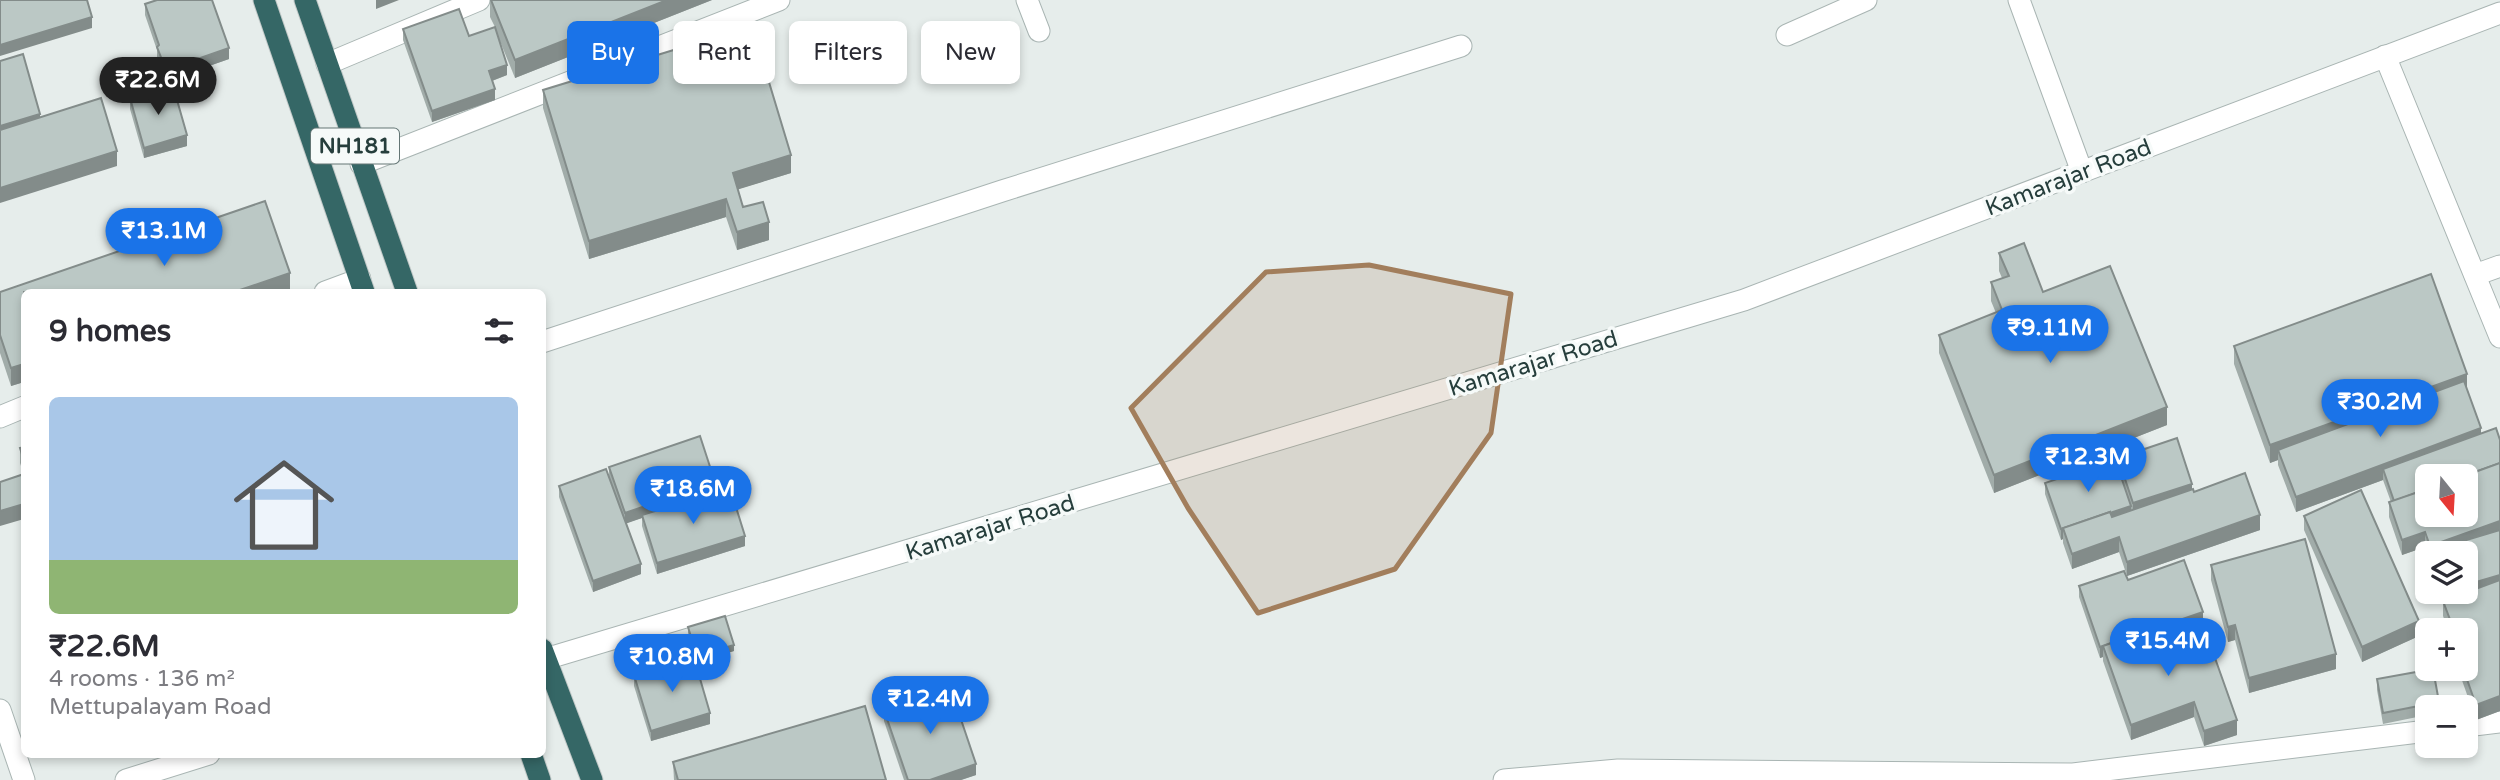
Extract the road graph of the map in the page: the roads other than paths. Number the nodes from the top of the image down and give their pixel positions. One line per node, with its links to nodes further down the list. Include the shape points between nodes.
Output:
1 (264, 0): 18 (highway, NH181)
2 (305, 0): 13 (highway, NH181)
3 (479, 0): 13 (street)
4 (779, 0): 14 (street)
5 (1027, 0): 9 (street)
6 (1866, 0): 10 (street)
7 (2019, 0): 15 (street)
8 (2500, 13): 12 (street, Kamarajar Road)
9 (1039, 31)
10 (1787, 35)
11 (1461, 46): 22 (street)
12 (2385, 57): 15 (street, Kamarajar Road); 17 (street)
13 (327, 64): 14 (highway, NH181)
14 (361, 164): 20 (highway, NH181)
15 (2082, 172): 25 (street, Kamarajar Road, via 1744,300)
16 (2500, 266): 17 (street)
17 (2475, 275): 21 (street)
18 (362, 286): 19 (street)
19 (344, 289)
20 (406, 289)
21 (2500, 337)
22 (546, 341)
23 (21, 408): 24 (street)
24 (0, 416)
25 (546, 656)
26 (546, 662): 36 (highway)
27 (0, 710): 33 (street)
28 (2500, 722): 29 (street)
29 (2478, 725)
30 (2415, 731): 37 (street, via 2073,774 1618,770)
31 (196, 758): 34 (street)
32 (532, 758): 35 (highway)
33 (24, 780)
34 (126, 780)
35 (540, 780)
36 (592, 780)
37 (1504, 780)

